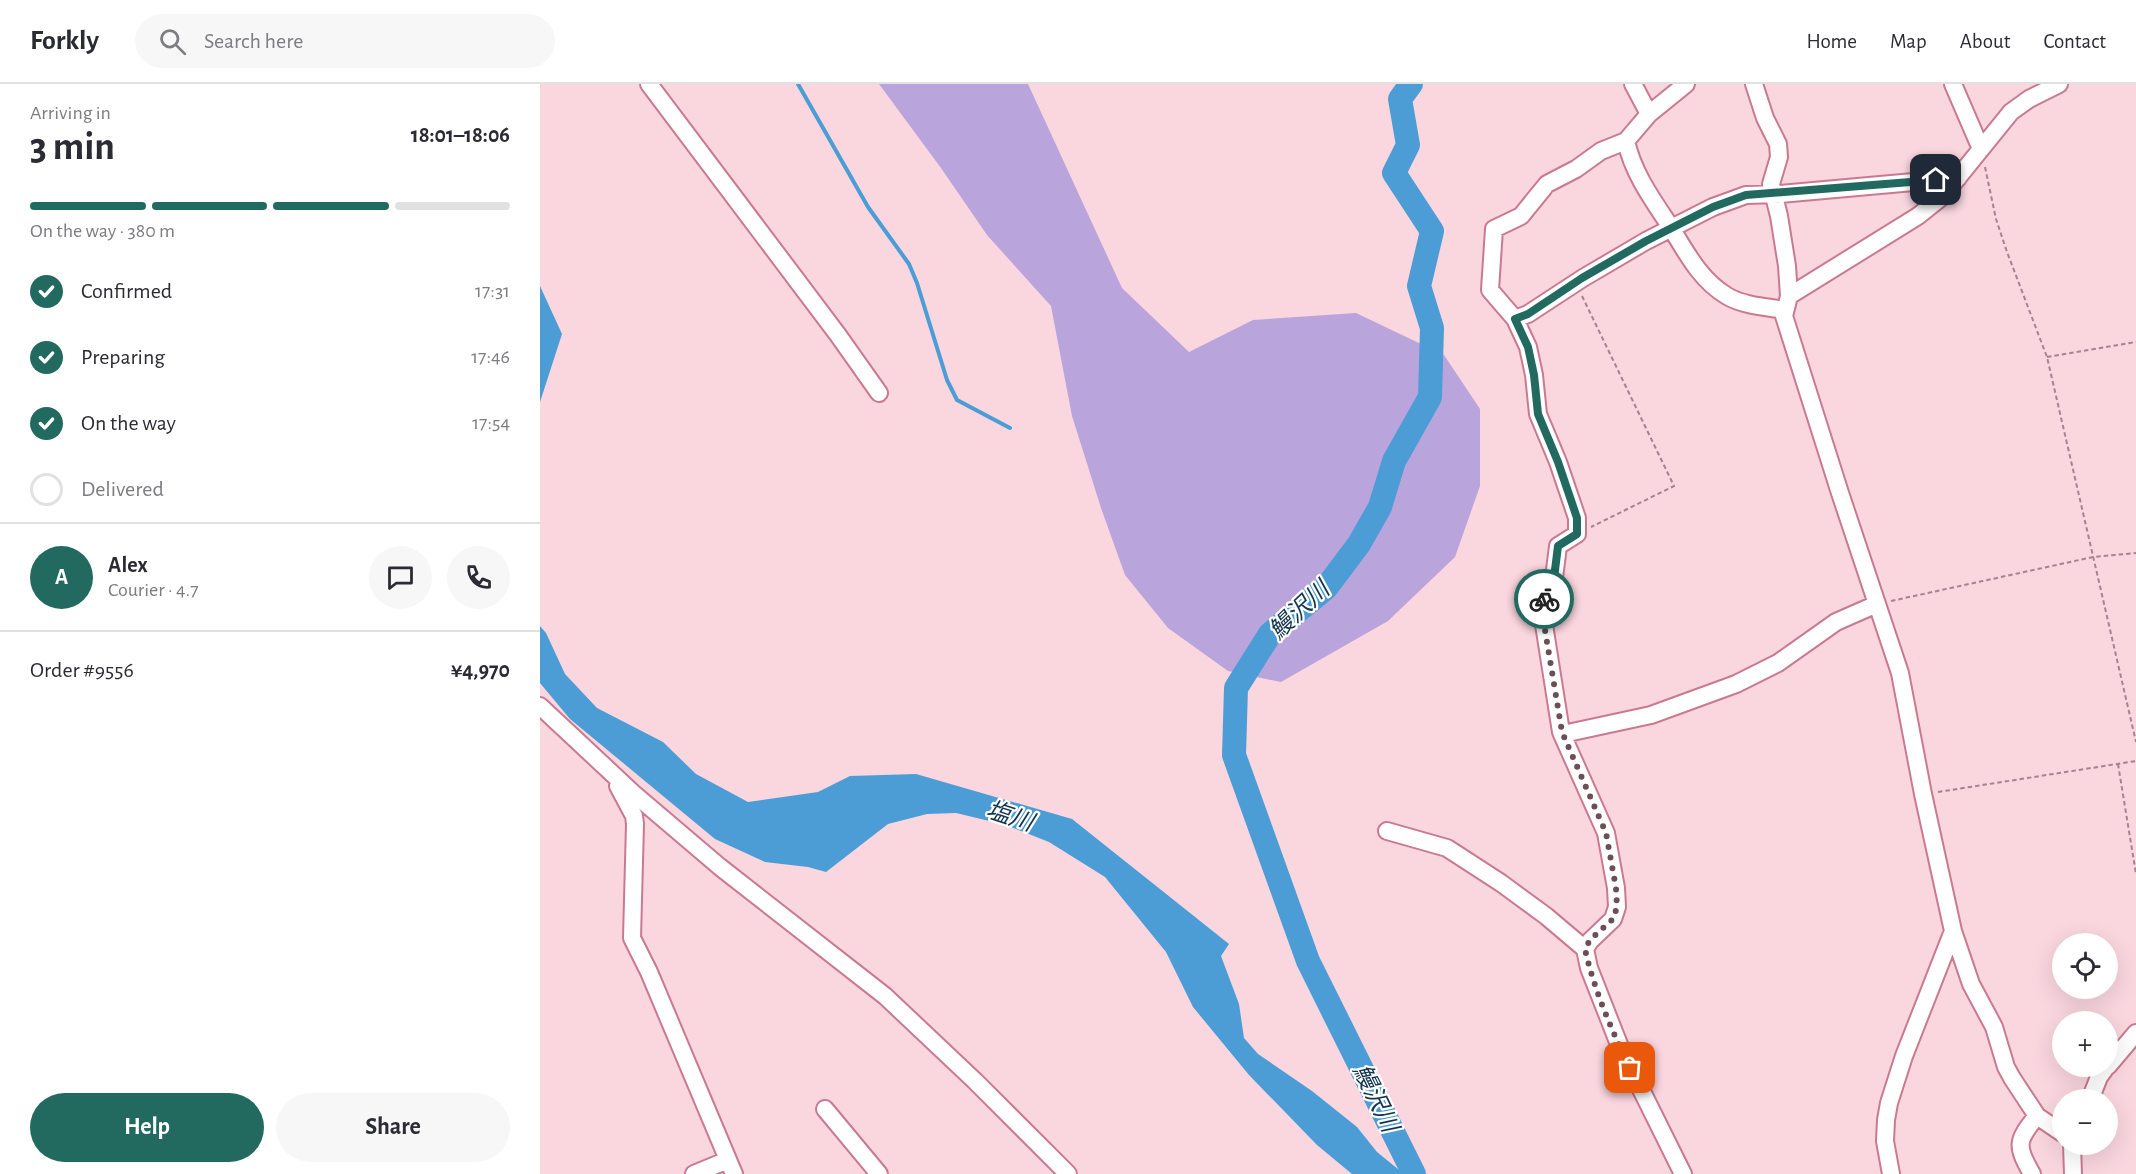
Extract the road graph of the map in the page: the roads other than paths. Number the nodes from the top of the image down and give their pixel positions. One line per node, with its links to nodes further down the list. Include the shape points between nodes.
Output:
1 (649, 84): 15 (street)
2 (1633, 84): 7 (street)
3 (1686, 84): 7 (street)
4 (1754, 84): 11 (street, via 1778,144)
5 (1953, 84): 9 (street)
6 (2059, 84): 9 (street, via 2011,112)
7 (1648, 114): 8 (street)
8 (1626, 141): 12 (street, via 1640,180); 14 (street, via 1601,151 1547,184 1521,216 1494,229 1490,290)
9 (1981, 149): 10 (street)
10 (1958, 178): 11 (street); 13 (street, via 1918,216)
11 (1773, 193): 12 (street, via 1746,195); 13 (street, via 1784,246)
12 (1671, 228): 13 (street, via 1700,273 1728,297 1751,304); 14 (street)
13 (1787, 303): 16 (street, via 1784,316)
14 (1515, 319): 18 (street, via 1528,347 1538,414 1577,518 1577,534 1558,546 1553,586 1543,601 1542,612)
15 (879, 393)
16 (1877, 604): 18 (street, via 1836,622 1778,663 1736,684 1651,715); 21 (street, via 1900,673)
17 (540, 706): 19 (street)
18 (1563, 734): 22 (street, via 1606,833 1616,888 1613,919)
19 (612, 774): 29 (street, via 635,824 632,938); 33 (street, via 720,867 885,996)
20 (1387, 831): 22 (street, via 1454,851 1537,909)
21 (1953, 931): 26 (street, via 1971,984 1994,1027 2006,1067); 35 (street, via 1889,1103 1885,1141)
22 (1585, 949): 34 (street, via 1620,1047)
23 (2136, 1033): 24 (street)
24 (2118, 1053)
25 (825, 1109): 32 (street)
26 (2037, 1116): 27 (street); 36 (street, via 2019,1146)
27 (2052, 1126)
28 (2073, 1155): 30 (street)
29 (731, 1167): 31 (street)
30 (2074, 1173)
31 (694, 1174)
32 (878, 1174)
33 (1068, 1174)
34 (1683, 1174)
35 (1891, 1174)
36 (2032, 1174)

